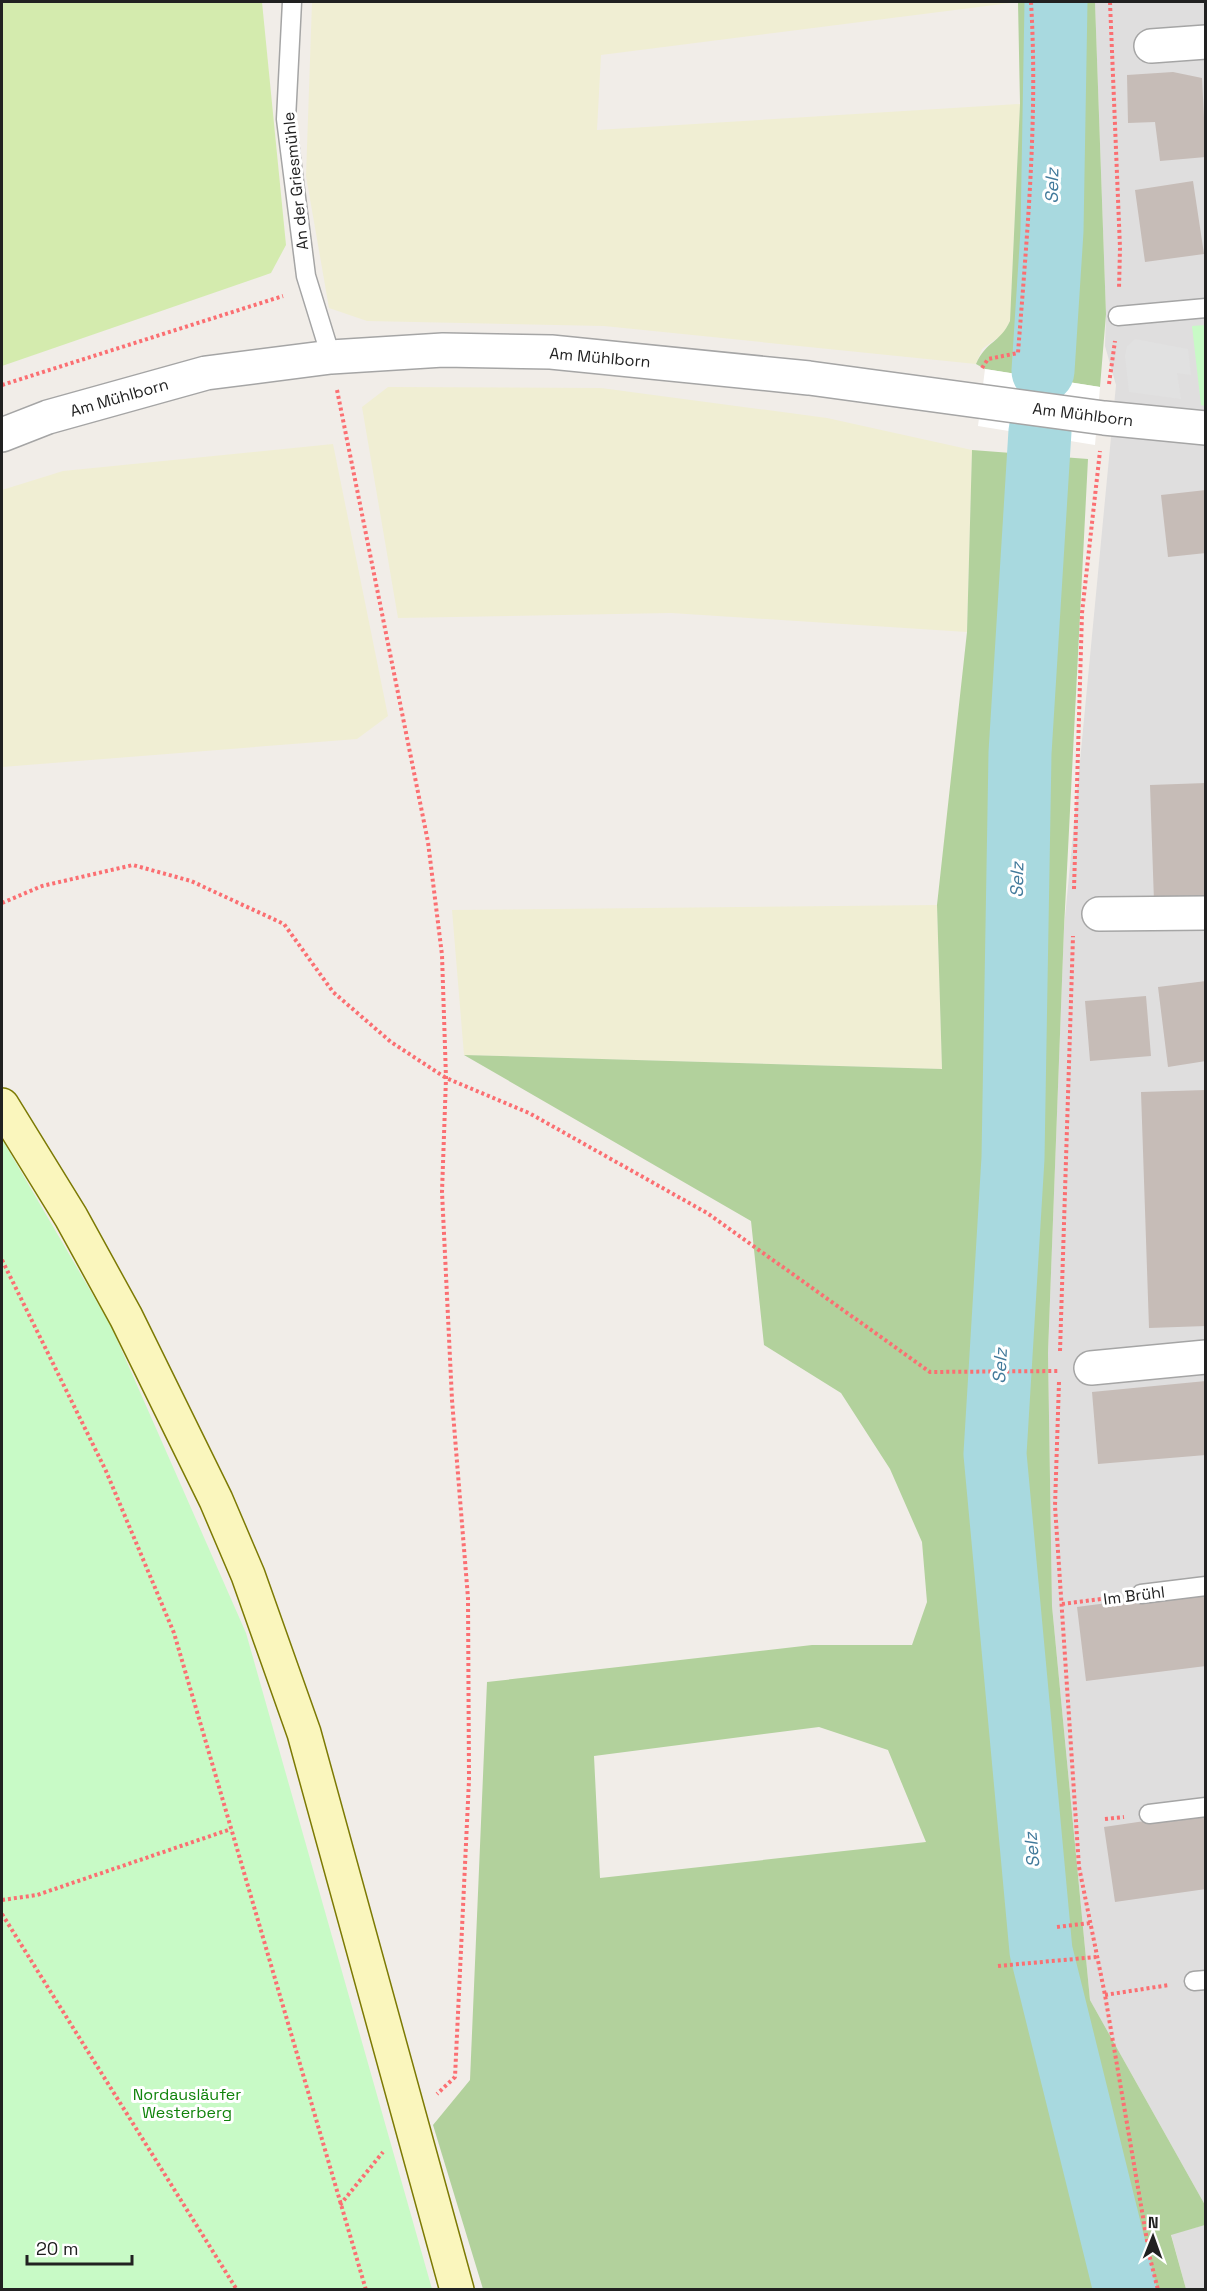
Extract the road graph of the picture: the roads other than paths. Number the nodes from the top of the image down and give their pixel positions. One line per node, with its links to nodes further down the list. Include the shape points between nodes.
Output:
1 (292, 2): 6 (lane, An der Griesmühle, via 286,119 310,288)
2 (1206, 42): 3 (street)
3 (1151, 46)
4 (1206, 308): 5 (lane)
5 (1118, 316)
6 (331, 357): 7 (street, Am Mühlborn, via 443,350 551,352 809,378); 8 (street, Am Mühlborn, via 206,373 48,417)
7 (1206, 428)
8 (2, 435)
9 (1206, 913): 10 (street)
10 (1086, 921)
11 (2, 1105): 18 (main road, via 71,1217 126,1317 216,1500 248,1575 304,1733)
12 (1206, 1357): 13 (street)
13 (1091, 1368)
14 (1206, 1586): 15 (lane, Im Brühl)
15 (1141, 1594)
16 (1206, 1807): 17 (lane)
17 (1149, 1814)
18 (456, 2289)

